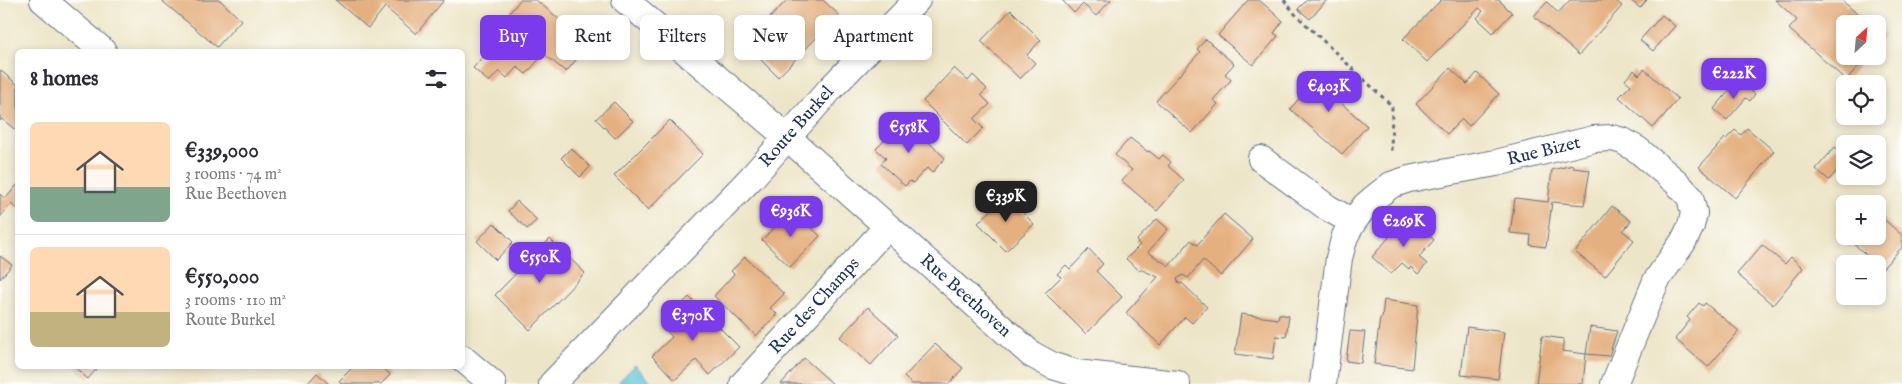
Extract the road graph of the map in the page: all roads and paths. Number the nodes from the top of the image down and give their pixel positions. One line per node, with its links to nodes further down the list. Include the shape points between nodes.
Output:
1 (43, 0): 5 (street)
2 (625, 0): 6 (street, Rue Beethoven)
3 (917, 0): 6 (street, Route Burkel, via 832,87)
4 (1284, 0): 8 (path, via 1392,106)
5 (101, 49)
6 (788, 138): 10 (street, Rue Beethoven); 14 (street, Route Burkel)
7 (1260, 158): 9 (street)
8 (1391, 185): 9 (street, Rue Bizet, via 1365,206); 18 (street, Rue Bizet, via 1594,139 1612,138 1623,140 1638,150 1676,182 1690,197 1694,213 1691,226 1656,280)
9 (1353, 222): 17 (street, Rue Bizet, via 1339,258)
10 (887, 227): 12 (street, Rue Beethoven, via 1031,354 1053,366); 15 (street, Rue des Champs)
11 (465, 361): 13 (street)
12 (1110, 380): 16 (street, Rue Beethoven)
13 (493, 384)
14 (552, 384)
15 (743, 384)
16 (1177, 384)
17 (1323, 384)
18 (1614, 384)

